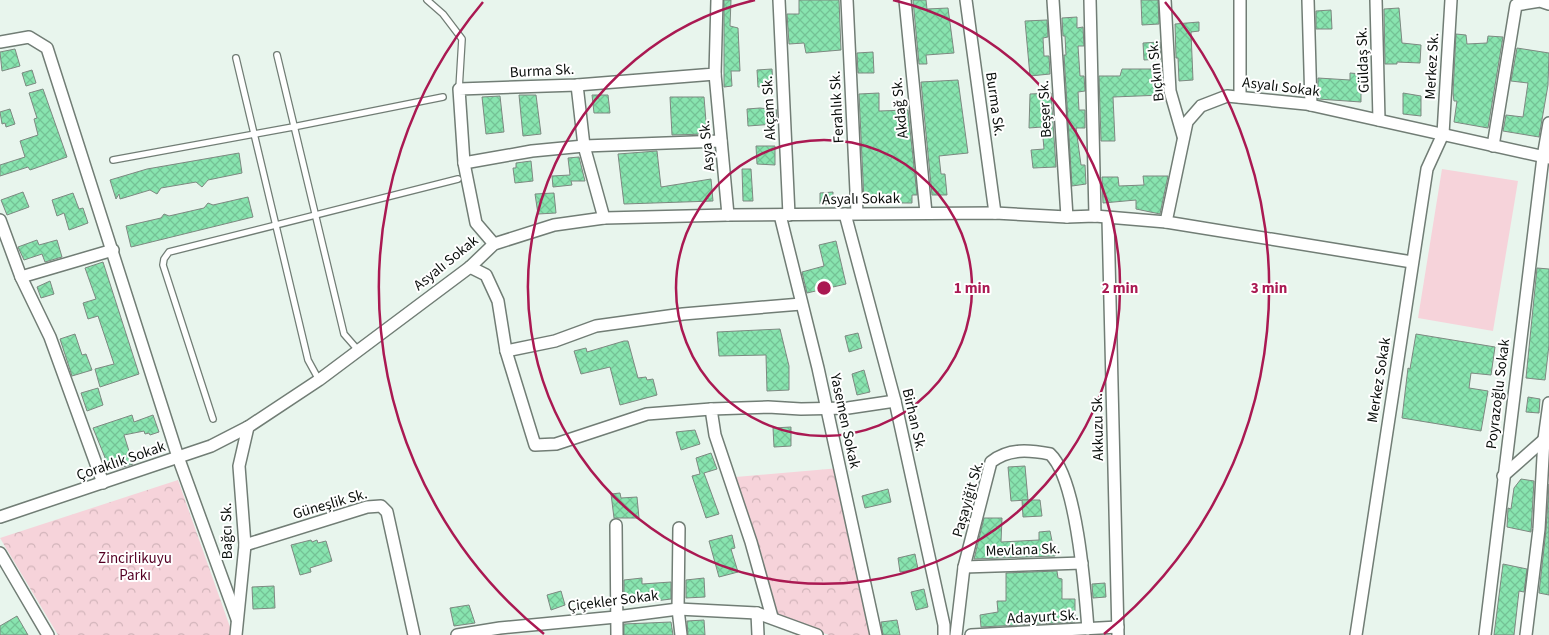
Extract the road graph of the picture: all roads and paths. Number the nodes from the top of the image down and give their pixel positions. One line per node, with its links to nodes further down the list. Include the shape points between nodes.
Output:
1 (427, 0): 20 (lane, via 443,14 462,40)
2 (717, 0): 18 (street)
3 (779, 0): 43 (street, Akçam Sk.)
4 (847, 0): 37 (street, Ferahlık Sk.)
5 (905, 0): 38 (street, Akdağ Sk.)
6 (966, 0): 39 (street, Burma Sk.)
7 (1053, 0): 45 (street, Beşer Sk.)
8 (1090, 0): 44 (street)
9 (1165, 0): 29 (street, Bıçkın Sk., via 1170,91)
10 (1240, 0): 22 (street)
11 (1308, 0): 23 (street)
12 (1376, 0): 24 (street, Güldaş Sk.)
13 (1450, 0): 28 (street, Merkez Sk.)
14 (1549, 4): 32 (street, via 1540,1 1516,5)
15 (0, 42): 52 (street, via 29,37 47,48)
16 (277, 56): 26 (lane)
17 (236, 58): 27 (lane)
18 (715, 74): 19 (street, Burma Sk.); 30 (street, Asya Sk.)
19 (577, 85): 20 (street, Burma Sk.); 31 (street)
20 (459, 89): 35 (street)
21 (443, 97): 26 (lane)
22 (1240, 97): 23 (street, Asyalı Sokak); 29 (street, Asyalı Sokak, via 1226,96 1201,106 1187,122)
23 (1312, 105): 24 (street, Asyalı Sokak)
24 (1380, 120): 28 (street, Asyalı Sokak)
25 (1549, 123): 33 (street, Poyrazoğlu Sokak)
26 (293, 127): 27 (lane); 41 (lane)
27 (253, 134): 34 (lane); 50 (lane)
28 (1443, 134): 32 (street, Asyalı Sokak); 53 (street, Merkez Sokak, via 1427,169)
29 (1183, 138): 49 (street, Asyalı Sokak)
30 (721, 141): 31 (street); 42 (street, Asya Sk.)
31 (584, 146): 35 (street); 46 (street)
32 (1493, 146): 33 (street, Asyalı Sokak)
33 (1546, 158): 68 (street, Poyrazoğlu Sokak)
34 (113, 160)
35 (464, 163): 51 (street, via 476,223)
36 (458, 179): 41 (lane)
37 (857, 213): 38 (street, Asyalı Sokak); 40 (street, Asyalı Sokak)
38 (926, 213): 39 (street, Asyalı Sokak)
39 (995, 213): 45 (street, Asyalı Sokak)
40 (845, 214): 43 (street, Asyalı Sokak); 60 (street, Birhan Sk.)
41 (314, 215): 50 (lane); 57 (lane, via 344,334)
42 (728, 215): 43 (street, Asyalı Sokak); 46 (street, Asyalı Sokak)
43 (785, 215): 56 (street, Yasemen Sokak)
44 (1095, 216): 45 (street, Asyalı Sokak); 47 (street, Asyalı Sokak)
45 (1067, 217)
46 (604, 218): 51 (street, Asyalı Sokak, via 554,225)
47 (1108, 218): 49 (street, Asyalı Sokak); 84 (street, Akkuzu Sk.)
48 (0, 220): 55 (street)
49 (1166, 222): 53 (street)
50 (276, 225): 59 (lane, via 308,360); 64 (lane, via 169,252 164,259 163,265)
51 (494, 244): 54 (street, Asyalı Sokak)
52 (114, 250): 55 (street); 67 (street)
53 (1412, 262): 99 (street, Merkez Sokak)
54 (470, 266): 57 (street, Asyalı Sokak); 58 (street, via 486,275 498,301)
55 (21, 277): 69 (street, via 50,337)
56 (801, 304): 58 (street, via 683,314 596,326 556,341); 62 (street, Yasemen Sokak)
57 (358, 350): 59 (street, Asyalı Sokak)
58 (506, 351): 63 (street, via 535,445 556,444 647,414)
59 (318, 380): 65 (street, Asyalı Sokak)
60 (895, 401): 62 (street, via 863,407); 96 (street, Birhan Sk.)
61 (1549, 403): 66 (street)
62 (827, 408): 63 (street); 95 (street, Yasemen Sokak)
63 (711, 409): 81 (street, via 715,435)
64 (213, 419)
65 (248, 427): 67 (street, Çoraklık Sokak, via 211,446); 74 (street, Bağcı Sk., via 239,466)
66 (1546, 437): 68 (street); 73 (street)
67 (178, 457): 69 (street, Çoraklık Sokak); 82 (street)
68 (1503, 476): 100 (street, Poyrazoğlu Sokak)
69 (103, 482): 70 (street, Çoraklık Sokak)
70 (0, 517)
71 (616, 525): 80 (street)
72 (679, 528): 78 (street)
73 (1544, 530): 101 (street)
74 (245, 545): 82 (street, Bağcı Sk.); 89 (street, Güneşlik Sk., via 367,507 381,506 387,512)
75 (0, 553): 87 (street)
76 (1082, 563): 77 (street, Mevlana Sk.); 77 (street, Paşayiğit Sk., via 1063,472 1050,454 1023,450 1000,455 991,462); 83 (street, Paşayiğit Sk.)
77 (964, 567): 97 (street, Paşayiğit Sk.)
78 (678, 608): 79 (street, Çiçekler Sokak); 80 (street, Çiçekler Sokak); 92 (street)
79 (757, 613): 81 (street, Çiçekler Sokak); 93 (street)
80 (616, 617): 85 (street, Çiçekler Sokak, via 500,628); 91 (street)
81 (772, 617): 94 (street, Çiçekler Sokak)
82 (237, 619): 88 (street, Bağcı Sk.)
83 (1088, 629): 84 (street, Adayurt Sk.); 86 (street, Adayurt Sk.)
84 (1118, 631)
85 (478, 634): 90 (street, Çiçekler Sokak)
86 (1037, 634): 98 (street, Adayurt Sk.)
87 (48, 635)
88 (236, 635)
89 (414, 635)
90 (457, 635)
91 (617, 635)
92 (681, 635)
93 (758, 635)
94 (817, 635)
95 (876, 635)
96 (944, 635)
97 (956, 635)
98 (970, 635)
99 (1356, 635)
100 (1485, 635)
101 (1526, 635)

